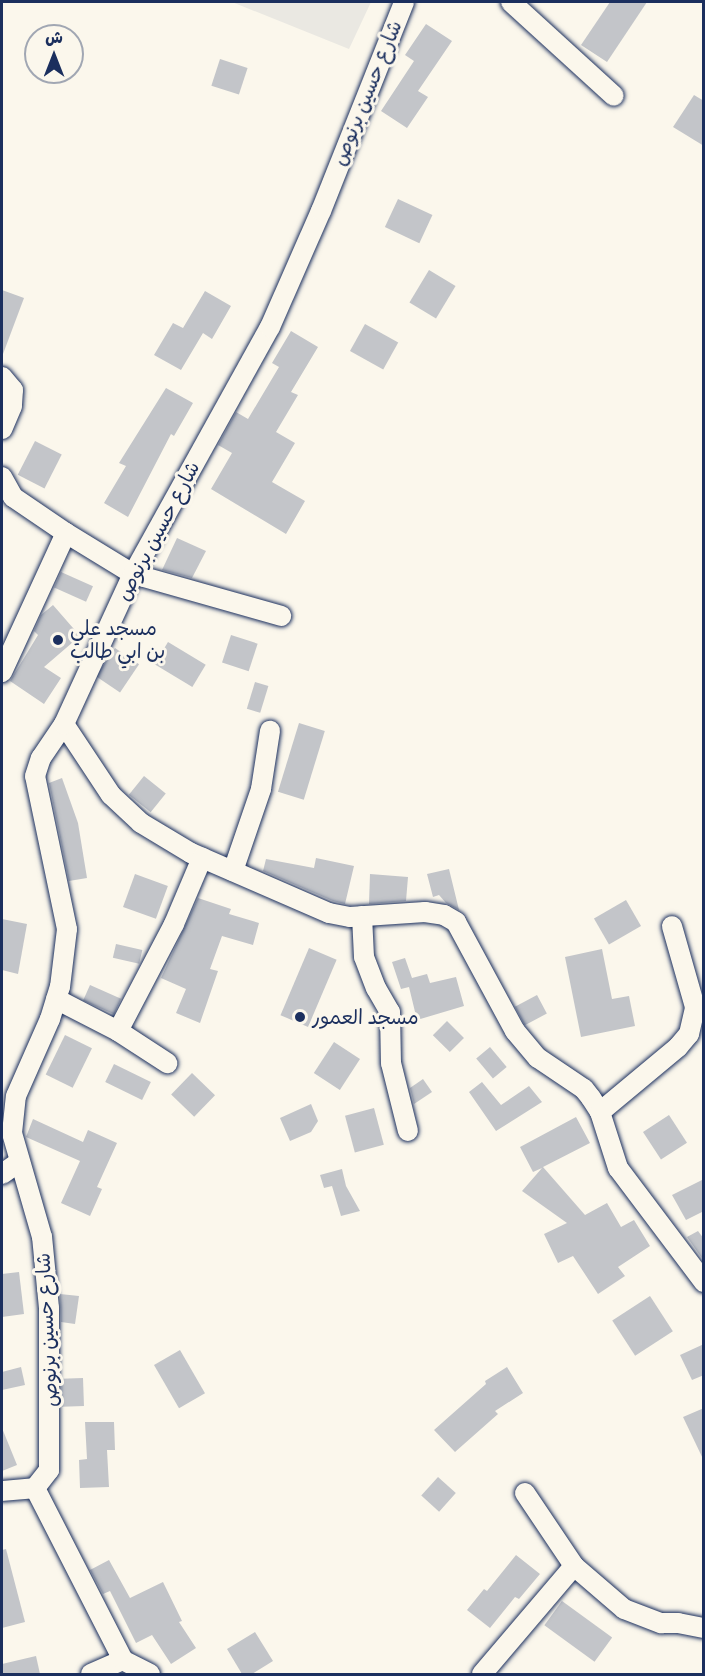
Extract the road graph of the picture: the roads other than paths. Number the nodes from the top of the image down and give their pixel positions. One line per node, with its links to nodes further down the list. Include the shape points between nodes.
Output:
1 (404, 2): 8 (street, شارع حسين برنوص, via 270,327)
2 (511, 2): 3 (street)
3 (614, 96)
4 (2, 377): 5 (street, via 13,390 12,406)
5 (2, 429)
6 (2, 477): 7 (street, via 13,496)
7 (66, 533): 8 (street); 10 (street)
8 (133, 574): 9 (street); 11 (street, شارع حسين برنوص)
9 (281, 616)
10 (2, 672)
11 (64, 724): 13 (street, via 111,795 141,823); 17 (street, شارع حسين برنوص, via 41,758 35,776 67,929)
12 (270, 731): 14 (street, via 261,789)
13 (202, 858): 14 (street); 18 (street, via 174,924)
14 (233, 871): 15 (street, via 329,913)
15 (362, 916): 20 (street, via 425,912 456,922 514,1031 538,1058 584,1089); 21 (street, via 364,957 390,1012 391,1063)
16 (672, 926): 20 (street, via 695,1007 690,1034)
17 (56, 999): 18 (street); 22 (street, شارع حسين برنوص, via 16,1096 12,1133)
18 (118, 1031): 19 (street)
19 (166, 1063)
20 (600, 1112): 24 (street, via 618,1168)
21 (408, 1131)
22 (19, 1162): 23 (street); 25 (street, شارع حسين برنوص, via 42,1237 49,1308 49,1470)
23 (2, 1174)
24 (704, 1282)
25 (34, 1488): 26 (street); 30 (street)
26 (2, 1491)
27 (525, 1492): 28 (street)
28 (574, 1566): 29 (street, via 624,1609 652,1620); 33 (street)
29 (704, 1628)
30 (123, 1660): 31 (street); 32 (street)
31 (91, 1674)
32 (150, 1674)
33 (482, 1674)

